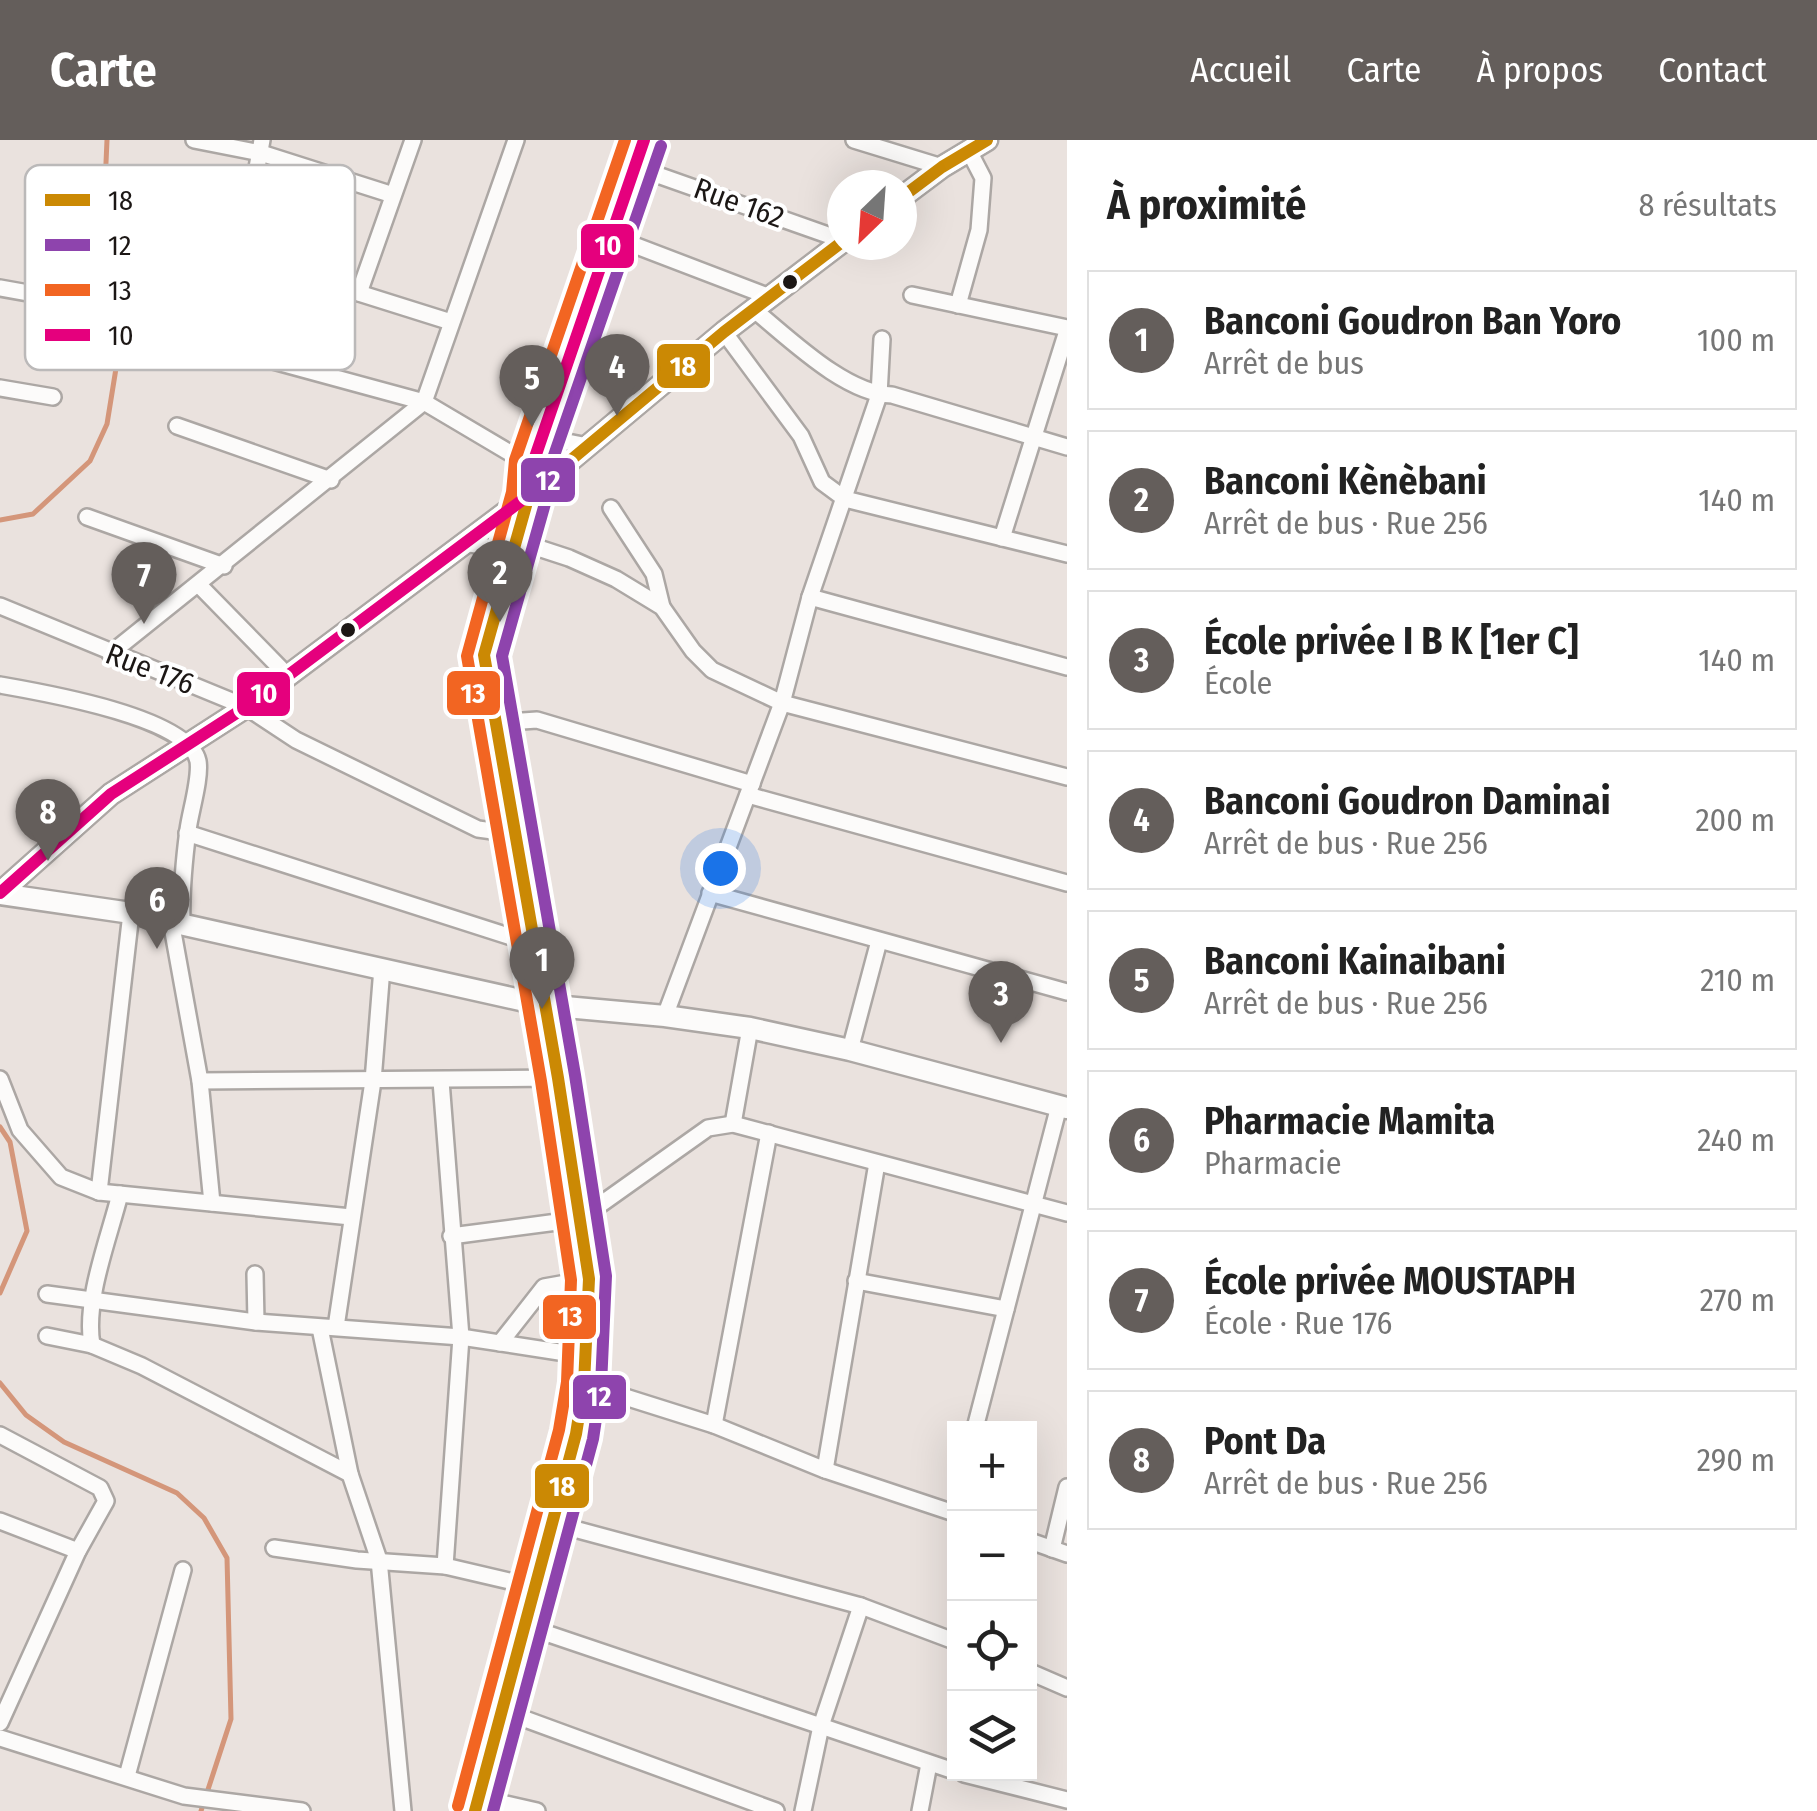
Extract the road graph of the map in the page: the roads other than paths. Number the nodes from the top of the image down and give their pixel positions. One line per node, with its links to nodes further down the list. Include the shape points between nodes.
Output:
1 (194, 140): 6 (street)
2 (413, 140): 13 (street)
3 (516, 140): 24 (street)
4 (644, 140): 9 (main road)
5 (854, 140): 10 (street)
6 (262, 146): 8 (street)
7 (978, 146): 10 (street); 23 (street, via 979,230)
8 (313, 165)
9 (635, 166): 14 (street, Rue 162); 15 (main road)
10 (942, 167): 12 (street)
11 (355, 181): 13 (street)
12 (917, 186)
13 (393, 195): 20 (street)
14 (827, 236)
15 (613, 237): 22 (street); 34 (main road)
16 (827, 253): 22 (street)
17 (0, 288): 19 (street)
18 (355, 290): 20 (street)
19 (25, 292)
20 (360, 292): 24 (street)
21 (912, 295): 23 (street)
22 (761, 304): 26 (street); 30 (street, via 836,374)
23 (958, 305): 25 (street)
24 (451, 322): 32 (street)
25 (1067, 330): 35 (street)
26 (724, 332): 36 (street); 41 (street, via 801,436 822,482)
27 (882, 338): 30 (street)
28 (306, 370): 32 (street)
29 (0, 388): 31 (street)
30 (879, 395): 35 (street); 41 (street)
31 (53, 397)
32 (424, 402): 38 (street); 39 (street)
33 (177, 426): 39 (street)
34 (542, 437): 36 (street); 38 (main road)
35 (1036, 437): 37 (street); 44 (street)
36 (588, 446): 40 (street)
37 (1067, 448)
38 (532, 466): 40 (main road)
39 (330, 480): 48 (street)
40 (529, 496): 45 (street); 46 (main road)
41 (845, 499): 44 (street); 50 (street)
42 (611, 508): 52 (street, via 654,574)
43 (87, 517): 48 (street)
44 (1002, 538): 47 (street)
45 (465, 543): 46 (street); 55 (street)
46 (514, 550): 52 (street, via 600,572); 59 (main road, via 484,655)
47 (1067, 554)
48 (224, 566): 49 (street)
49 (200, 585): 53 (street); 55 (street)
50 (810, 597): 54 (street); 57 (street)
51 (0, 606): 53 (street, Rue 176)
52 (662, 607): 57 (street, via 712,670)
53 (110, 654): 58 (street, Rue 176)
54 (1067, 667)
55 (287, 675): 58 (street)
56 (0, 684): 60 (street, via 135,718)
57 (782, 703): 61 (street); 62 (street)
58 (246, 707): 60 (street); 64 (street, Rue 176, via 296,740 478,829)
59 (495, 723): 62 (street, via 536,720); 64 (main road)
60 (189, 745): 63 (street, via 198,761); 67 (street, via 111,794)
61 (1067, 777)
62 (750, 790): 65 (street); 66 (street)
63 (188, 834): 69 (street); 71 (street)
64 (514, 834): 71 (main road)
65 (1067, 882)
66 (710, 893): 70 (street); 75 (street)
67 (0, 894): 68 (street)
68 (131, 912): 69 (street); 87 (street)
69 (177, 923): 72 (street); 80 (street)
70 (879, 941): 73 (street); 77 (street)
71 (533, 944): 74 (main road)
72 (382, 968): 74 (street); 81 (street)
73 (1067, 992)
74 (543, 1006): 75 (street); 78 (main road)
75 (665, 1016): 76 (street)
76 (750, 1028): 77 (street); 84 (street)
77 (850, 1050): 83 (street)
78 (558, 1078): 82 (street); 93 (main road)
79 (0, 1080): 87 (street, via 20,1130 61,1177)
80 (200, 1081): 81 (street); 89 (street)
81 (373, 1081): 82 (street); 92 (street)
82 (441, 1081): 94 (street)
83 (1063, 1107): 90 (street)
84 (733, 1124): 85 (street); 93 (street, via 708,1128)
85 (769, 1133): 86 (street); 110 (street)
86 (877, 1162): 90 (street); 97 (street)
87 (100, 1192): 88 (street)
88 (120, 1194): 89 (street); 99 (street)
89 (212, 1203): 92 (street)
90 (1035, 1205): 91 (street); 100 (street)
91 (1067, 1214)
92 (352, 1218): 102 (street)
93 (580, 1220): 94 (street); 96 (main road)
94 (452, 1236): 104 (street)
95 (256, 1274): 101 (street)
96 (589, 1279): 105 (street, via 544,1286); 107 (main road)
97 (856, 1281): 100 (street); 112 (street)
98 (47, 1294): 99 (street)
99 (93, 1302): 101 (street); 106 (street)
100 (1006, 1309): 109 (street)
101 (256, 1322): 102 (street)
102 (328, 1328): 104 (street); 113 (street)
103 (46, 1336): 106 (street)
104 (461, 1337): 105 (street); 122 (street)
105 (500, 1343): 107 (street)
106 (92, 1345): 113 (street)
107 (585, 1356): 108 (main road)
108 (584, 1384): 110 (street); 117 (main road)
109 (977, 1421)
110 (714, 1424): 112 (street)
111 (0, 1434): 119 (street, via 105,1494)
112 (825, 1470): 115 (street)
113 (350, 1474): 121 (street)
114 (1067, 1487): 120 (street)
115 (947, 1509)
116 (0, 1520): 119 (street)
117 (552, 1523): 124 (main road); 125 (street)
118 (274, 1548): 121 (street)
119 (78, 1551): 131 (street)
120 (1059, 1552)
121 (379, 1560): 122 (street); 141 (street)
122 (444, 1566): 124 (street)
123 (183, 1570): 136 (street)
124 (535, 1586): 126 (main road)
125 (862, 1606): 127 (street); 132 (street)
126 (525, 1626): 130 (main road); 132 (street)
127 (947, 1639)
128 (1037, 1675): 129 (street)
129 (1067, 1688)
130 (503, 1711): 139 (main road); 143 (street)
131 (0, 1723)
132 (821, 1726): 134 (street); 144 (street)
133 (0, 1738): 136 (street)
134 (929, 1764): 135 (street); 145 (street)
135 (947, 1769)
136 (127, 1776): 140 (street, via 184,1796)
137 (992, 1781): 138 (street)
138 (1067, 1800)
139 (477, 1805): 142 (street)
140 (302, 1811)
141 (404, 1811)
142 (537, 1811)
143 (776, 1811)
144 (803, 1811)
145 (920, 1811)

